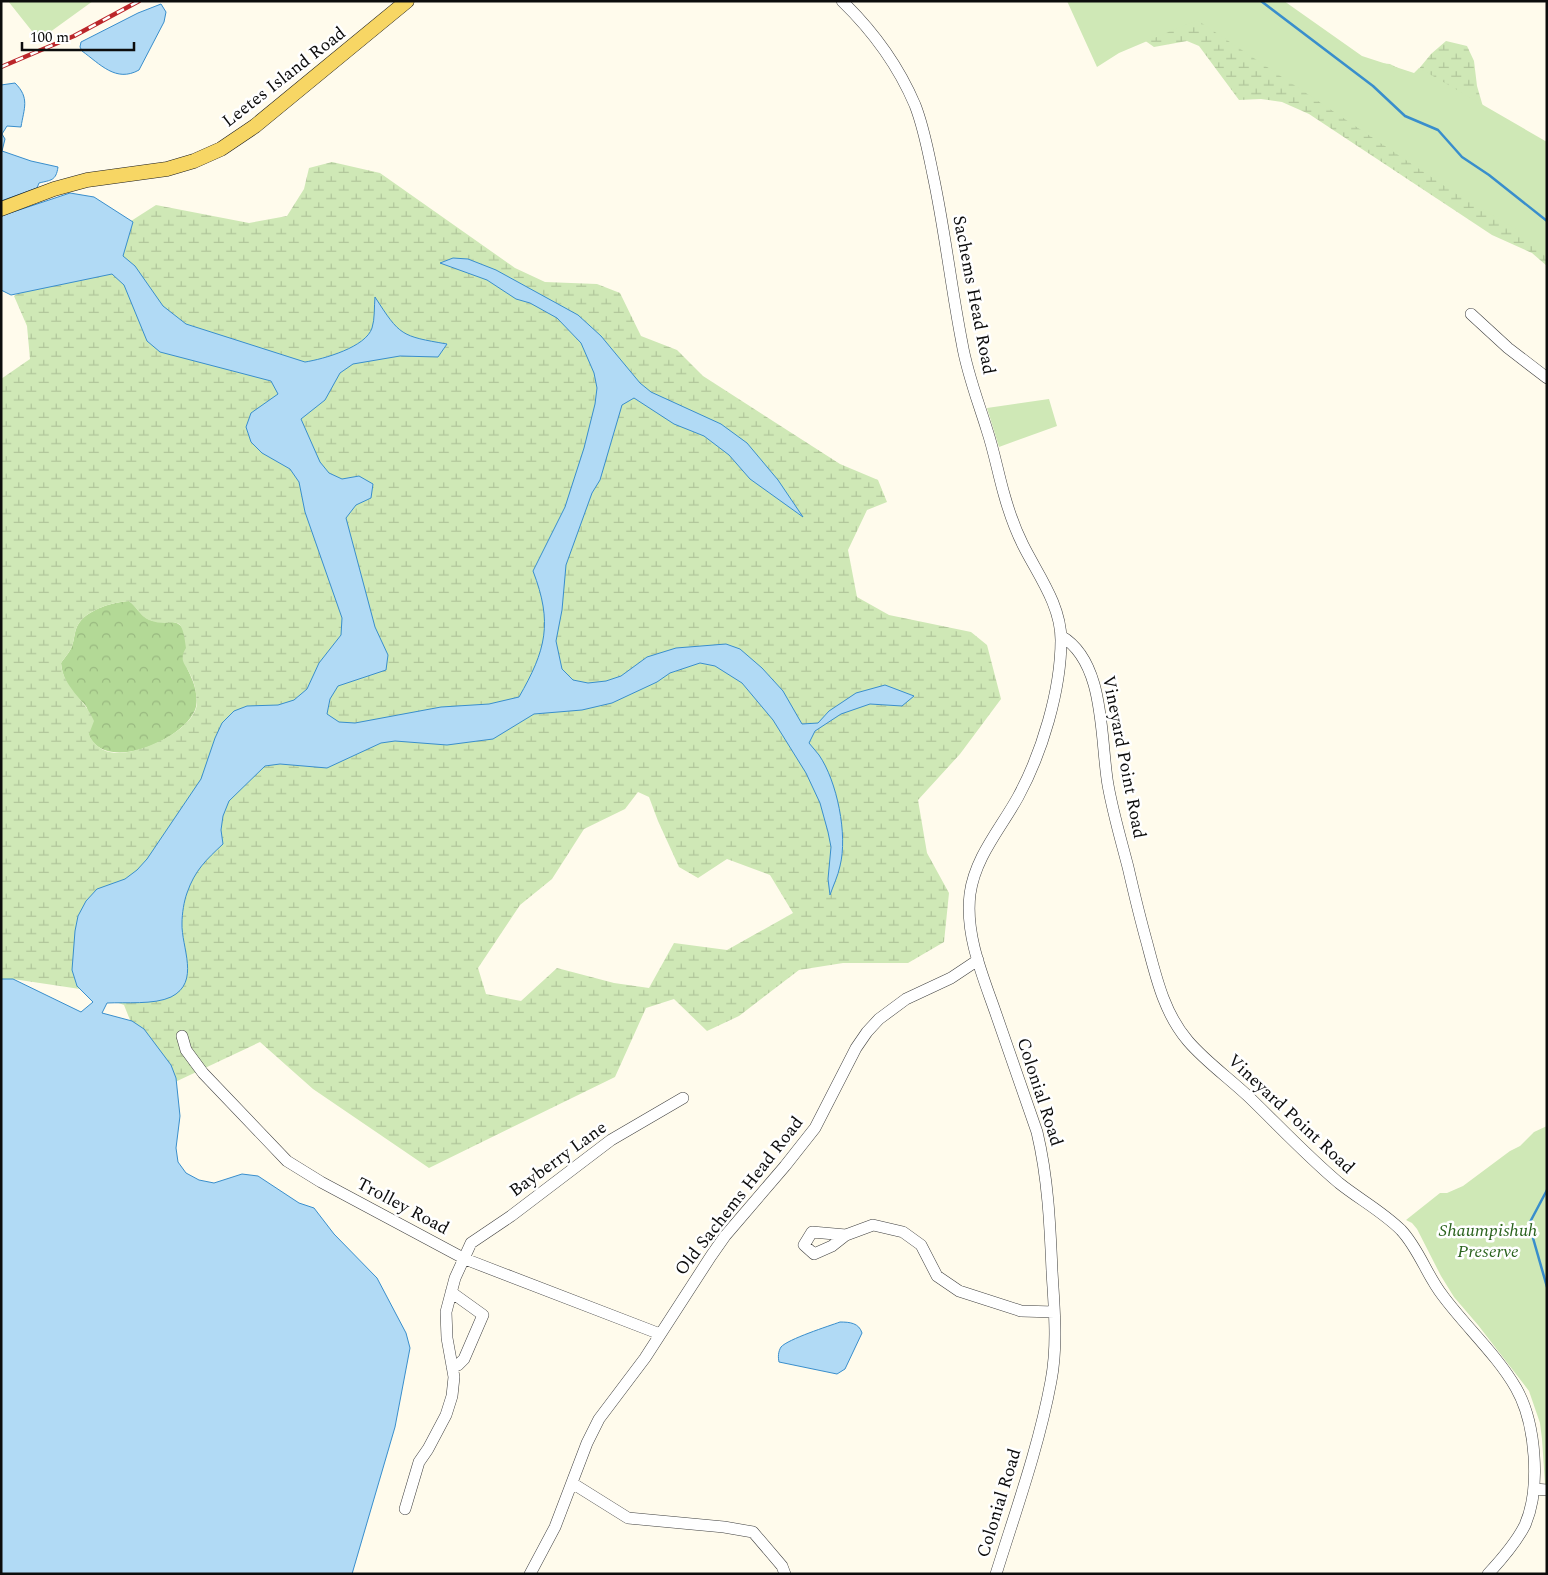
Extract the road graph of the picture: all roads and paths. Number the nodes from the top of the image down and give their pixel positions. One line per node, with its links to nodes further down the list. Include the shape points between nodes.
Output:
1 (407, 1): 3 (main road, Leetes Island Road, via 255,126 221,148 167,169 87,180)
2 (842, 1): 6 (street, Sachems Head Road, via 882,45 908,90 921,122 940,208 966,365 1011,518 1057,612)
3 (1, 208)
4 (1471, 314): 5 (street)
5 (1547, 378)
6 (1061, 636): 7 (street, Colonial Road, via 1050,714 1036,756 973,878 969,913); 17 (street, Vineyard Point Road, via 1070,641 1087,664 1101,726 1111,803 1152,966 1180,1032 1327,1173 1406,1237 1440,1292 1516,1387 1529,1422)
7 (978, 960): 13 (street, Colonial Road, via 1042,1154 1048,1195); 14 (street, Old Sachems Head Road, via 951,978 906,999 867,1032 815,1128 716,1249)
8 (182, 1036): 11 (street, Trolley Road, via 186,1050 203,1073 286,1161)
9 (683, 1098): 11 (street, Bayberry Lane, via 611,1140 471,1244)
10 (846, 1234): 13 (street, via 873,1225 903,1232 921,1245 938,1276 959,1291 1021,1311)
11 (465, 1259): 12 (street, Bayberry Lane); 14 (street, Trolley Road)
12 (451, 1292): 15 (street, Bayberry Lane, via 445,1320); 15 (street, via 483,1315 462,1363)
13 (1054, 1312): 22 (street, Colonial Road, via 1055,1350 1044,1413)
14 (660, 1334): 16 (street, Old Sachems Head Road, via 599,1418)
15 (452, 1367): 19 (street, Bayberry Lane, via 454,1386 450,1405 419,1462)
16 (572, 1483): 20 (street, Old Sachems Head Road, via 555,1527); 21 (street, via 628,1518 753,1532)
17 (1534, 1489): 18 (street); 23 (street, Vineyard Point Road, via 1529,1514 1519,1535)
18 (1547, 1490)
19 (405, 1509)
20 (530, 1574)
21 (785, 1574)
22 (996, 1574)
23 (1488, 1574)

